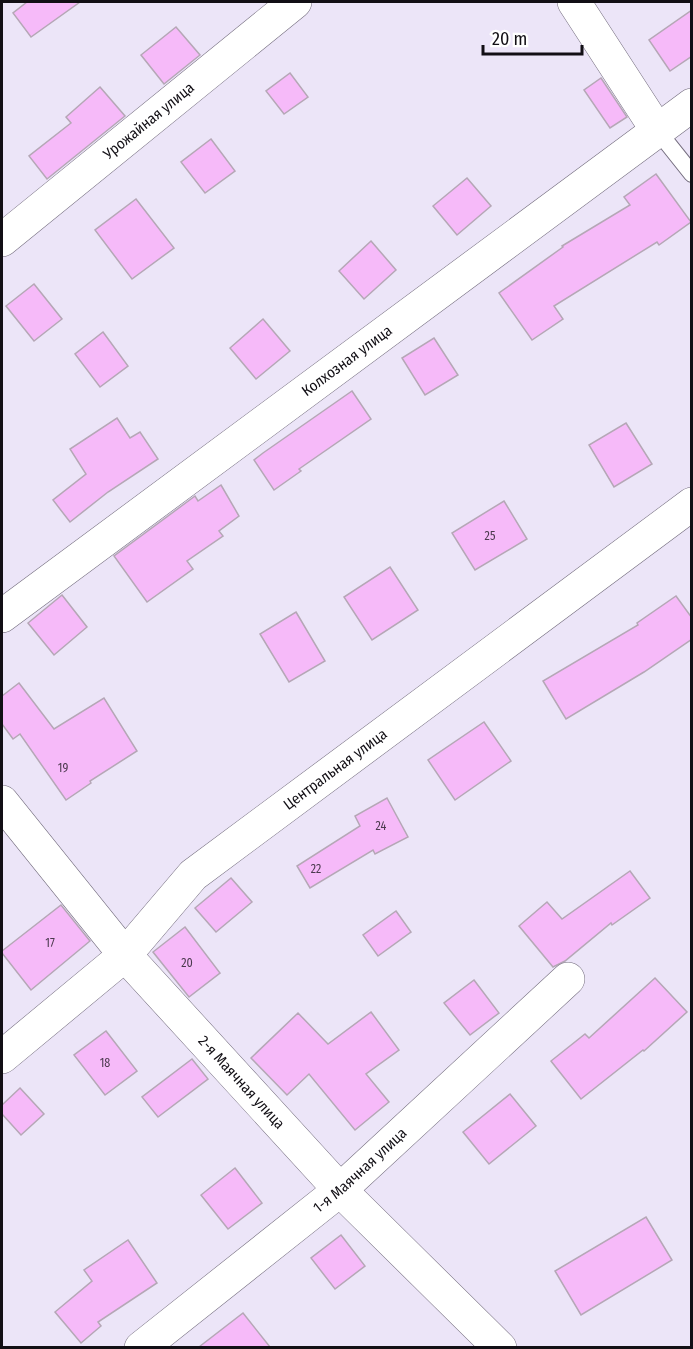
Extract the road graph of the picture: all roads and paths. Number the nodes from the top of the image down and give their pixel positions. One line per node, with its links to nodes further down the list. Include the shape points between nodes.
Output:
1 (295, 2): 6 (street, Урожайная улица)
2 (574, 2): 4 (street)
3 (692, 105): 4 (street, Колхозная улица)
4 (657, 130): 5 (lane); 8 (street, Колхозная улица)
5 (692, 174)
6 (2, 240)
7 (692, 504): 10 (street, Центральная улица, via 193,875)
8 (2, 616)
9 (2, 802): 10 (street, 2-я Маячная улица)
10 (125, 955): 12 (street, Центральная улица); 13 (street, 2-я Маячная улица)
11 (568, 979): 13 (street, 1-я Маячная улица)
12 (2, 1057)
13 (340, 1190): 14 (street, 1-я Маячная улица); 15 (street, 2-я Маячная улица)
14 (141, 1347)
15 (500, 1347)

